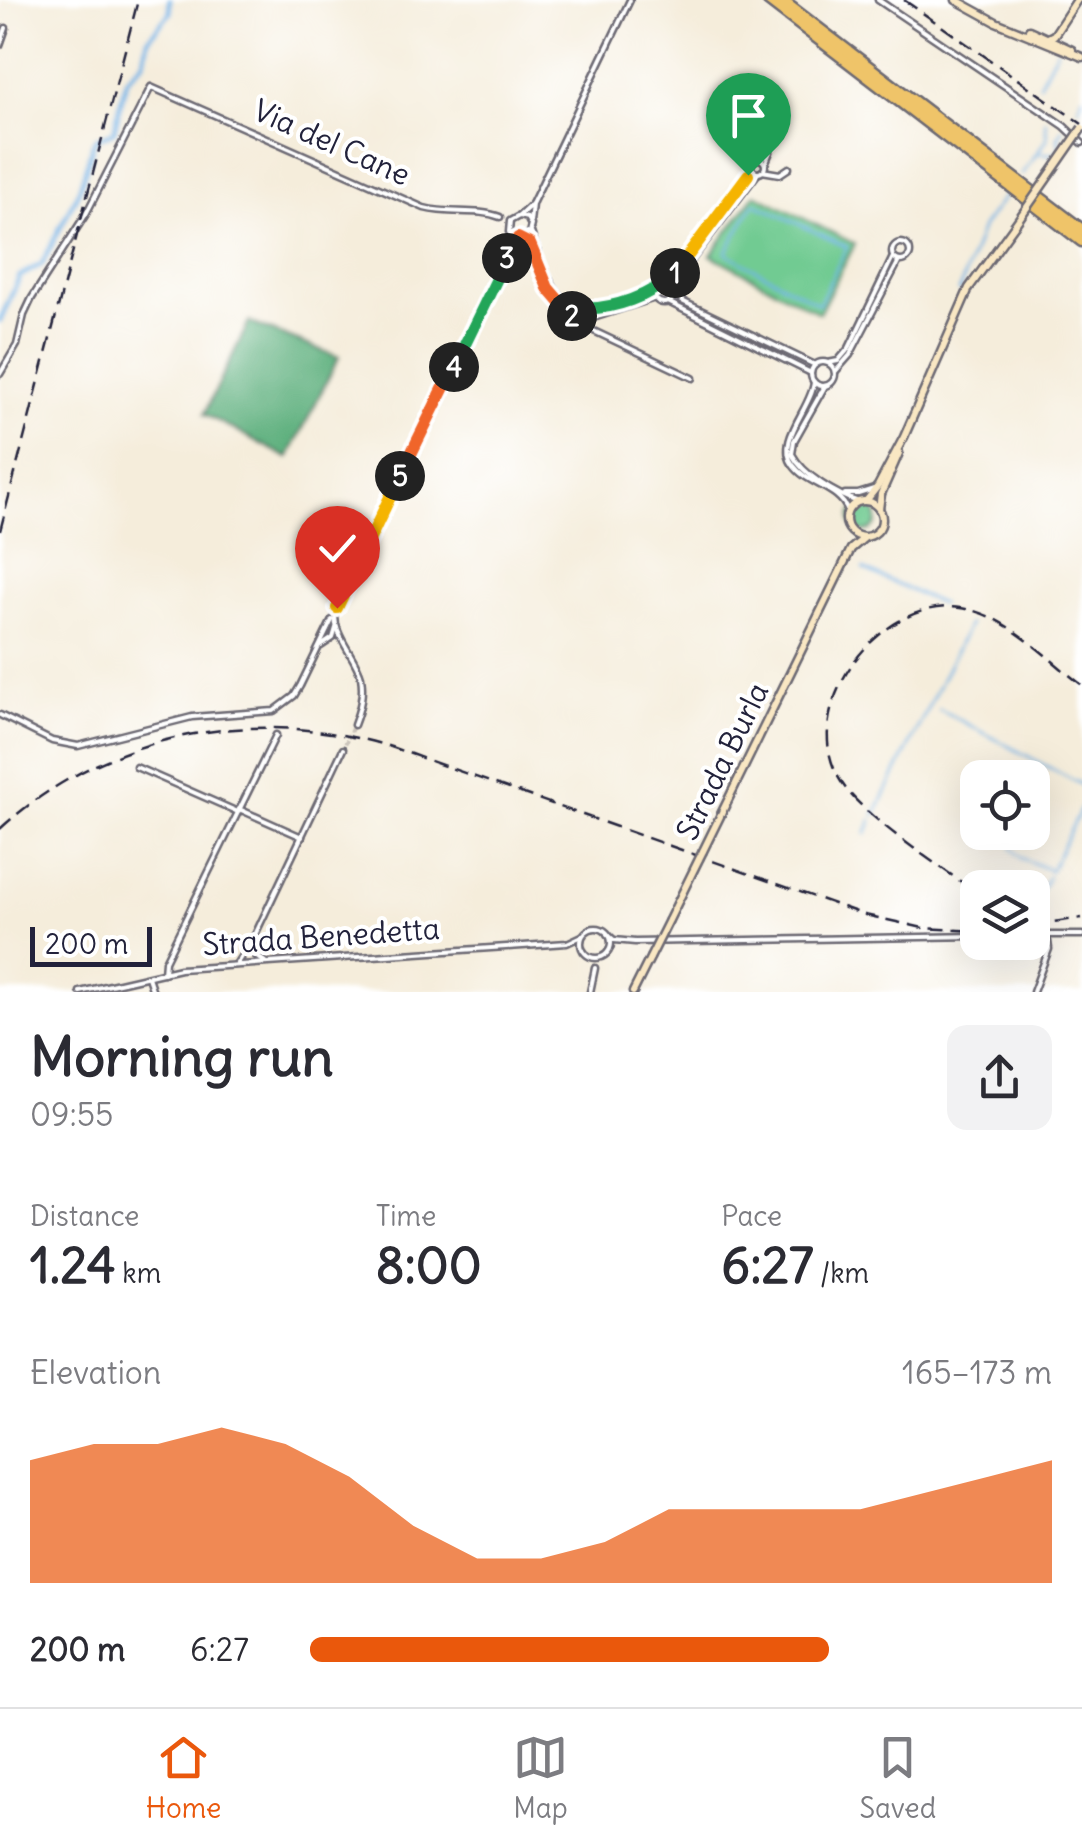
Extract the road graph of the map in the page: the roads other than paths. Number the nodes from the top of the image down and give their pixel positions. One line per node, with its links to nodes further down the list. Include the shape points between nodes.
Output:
1 (630, 0): 17 (street)
2 (768, 0): 24 (highway)
3 (781, 0): 21 (highway)
4 (878, 0): 13 (street)
5 (956, 0): 7 (main road)
6 (1077, 0): 9 (main road)
7 (986, 15): 9 (main road); 9 (main road)
8 (6, 28): 10 (street)
9 (1054, 38): 11 (main road)
10 (0, 45)
11 (1082, 57)
12 (1082, 128): 46 (main road, Strada Burla, bridge, via 969,288)
13 (1082, 143)
14 (752, 164): 15 (street); 15 (street, via 753,170); 27 (street)
15 (762, 167): 16 (street, via 783,174); 28 (street)
16 (789, 168)
17 (532, 204): 18 (street); 20 (street)
18 (518, 216): 19 (street); 20 (street)
19 (510, 222): 22 (street); 42 (street, Via del Cane, via 489,213 424,208 151,87 86,214 32,298)
20 (530, 225): 23 (street); 32 (street, via 553,287)
21 (1082, 230)
22 (511, 234): 23 (street); 25 (street)
23 (520, 238): 25 (street); 34 (street, via 533,248 550,292)
24 (1082, 240)
25 (512, 248): 55 (street)
26 (896, 259): 26 (street, via 908,258 909,246 893,247); 38 (street, via 848,348); 40 (street, via 850,355)
27 (666, 281): 28 (street); 29 (street)
28 (674, 289): 31 (street); 39 (street, via 682,301)
29 (653, 290): 30 (street); 33 (street)
30 (655, 298): 31 (street); 35 (street)
31 (668, 302): 41 (street)
32 (579, 308): 33 (street); 34 (street)
33 (588, 310): 35 (street)
34 (574, 318): 36 (street)
35 (590, 320): 36 (street); 37 (street)
36 (581, 325): 37 (street)
37 (594, 333): 43 (street)
38 (828, 363): 39 (street); 40 (street)
39 (815, 365): 41 (street)
40 (835, 372): 45 (street)
41 (811, 373): 44 (street)
42 (0, 374)
43 (692, 378)
44 (814, 382): 45 (street); 51 (street, via 788,456)
45 (824, 386): 48 (street, via 792,454)
46 (904, 437): 47 (main road, Strada Burla); 50 (main road, Strada Burla)
47 (878, 486): 48 (street, via 850,495); 49 (main road, Strada Burla)
48 (833, 488): 49 (street)
49 (862, 501): 50 (main road); 51 (main road, Strada Burla)
50 (880, 509): 53 (main road, Strada Burla, via 879,530)
51 (848, 511): 52 (main road, Strada Burla)
52 (851, 532): 53 (main road); 54 (main road, Strada Burla)
53 (864, 538): 54 (main road, Strada Burla)
54 (852, 549): 93 (main road, Strada Burla, bridge)
55 (336, 611): 56 (street); 57 (street)
56 (338, 631): 57 (street); 58 (street)
57 (326, 639): 58 (street); 59 (street, via 294,696 274,712 192,717 78,746)
58 (348, 645): 60 (street, via 362,681)
59 (0, 715)
60 (354, 725)
61 (276, 736): 64 (street)
62 (343, 749): 65 (street)
63 (136, 767): 64 (street)
64 (239, 811): 65 (street); 88 (street)
65 (302, 837): 70 (street)
66 (608, 934): 68 (street, Strada Benedetta, via 593,928); 74 (street, Strada Benedetta); 78 (street)
67 (1082, 935): 72 (street)
68 (582, 936): 75 (street, Strada Benedetta); 77 (street)
69 (960, 936): 74 (street, Strada Benedetta)
70 (254, 937): 79 (street); 80 (street)
71 (1050, 937): 72 (street)
72 (1057, 938): 73 (street); 76 (street)
73 (1050, 940)
74 (625, 941): 78 (street, Strada Benedetta)
75 (567, 943): 77 (street, Strada Benedetta); 84 (street, Strada Benedetta)
76 (1050, 948)
77 (582, 950): 82 (street, Strada Benedetta)
78 (609, 950): 81 (street, Strada Benedetta)
79 (245, 953): 85 (street); 86 (street)
80 (255, 955): 84 (street); 85 (street)
81 (601, 957): 82 (street); 87 (street)
82 (591, 958): 87 (street)
83 (1045, 960): 94 (street)
84 (268, 962): 85 (street, Strada Benedetta)
85 (251, 964): 86 (street, Strada Benedetta)
86 (233, 966): 88 (street, Strada Benedetta)
87 (595, 968): 92 (street)
88 (164, 972): 89 (street, Strada Benedetta)
89 (148, 977): 90 (street, Strada Benedetta); 91 (street)
90 (80, 992)
91 (153, 992)
92 (590, 992)
93 (634, 992)
94 (1033, 992)

